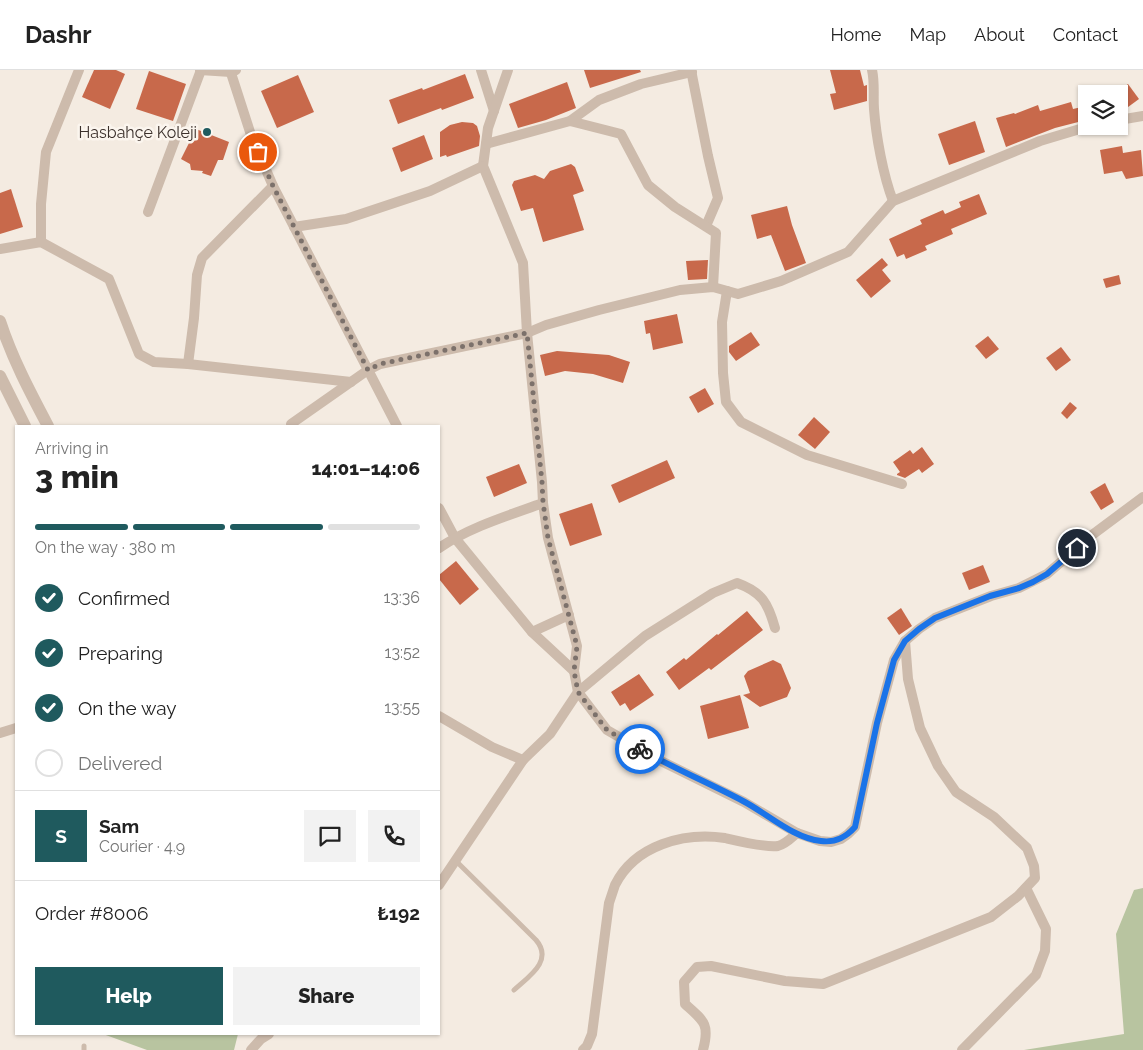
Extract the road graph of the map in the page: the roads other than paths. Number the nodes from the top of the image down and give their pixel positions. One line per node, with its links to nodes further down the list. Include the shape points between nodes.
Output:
1 (78, 70): 20 (street, via 46,152)
2 (201, 70): 6 (street); 17 (street)
3 (482, 70): 8 (street)
4 (508, 70): 8 (street)
5 (872, 70): 16 (street, via 874,109 886,183)
6 (233, 71): 15 (street, via 251,134)
7 (691, 71): 11 (street, via 641,84 599,100); 18 (street, via 718,198)
8 (494, 111): 13 (street)
9 (1143, 116): 10 (street)
10 (1128, 118)
11 (570, 121): 13 (street); 18 (street, via 621,134 648,185)
12 (1078, 130): 16 (street, via 1040,141)
13 (486, 144): 14 (street)
14 (483, 166): 19 (street, via 430,191 346,219); 25 (street, via 523,263)
15 (273, 186): 19 (street); 26 (street, via 202,258 197,275)
16 (893, 201): 23 (street, via 848,252 781,281 738,294)
17 (148, 212)
18 (706, 226): 22 (street, via 716,233)
19 (294, 227): 27 (street)
20 (41, 242): 21 (street); 26 (street, via 109,279 139,354 154,362)
21 (0, 249)
22 (713, 287): 23 (street); 25 (street, via 641,299)
23 (727, 291): 34 (street, via 722,322 726,402 742,422 808,455)
24 (0, 321): 32 (street)
25 (527, 333): 27 (street, via 380,364); 36 (street)
26 (188, 364): 29 (street)
27 (368, 370): 29 (street); 33 (street)
28 (0, 376): 31 (street)
29 (351, 382): 30 (street)
30 (291, 424)
31 (24, 425)
32 (47, 425)
33 (396, 425)
34 (902, 484)
35 (1143, 497): 43 (street, via 1047,574 1019,588 935,618)
36 (543, 502): 38 (street); 40 (street, via 548,538)
37 (440, 510): 38 (street)
38 (455, 538): 39 (street); 42 (street)
39 (440, 547)
40 (569, 615): 42 (street); 44 (street, via 577,646)
41 (775, 628): 45 (street, via 764,600 752,589 737,583 713,593 645,636)
42 (532, 632): 44 (street)
43 (905, 641): 50 (street, via 894,660 877,723 855,827 841,839 831,842); 53 (street, via 908,679 920,728 938,766 956,792 994,817 1027,848 1035,878)
44 (574, 671): 45 (street)
45 (578, 692): 49 (street, via 550,734); 50 (street, via 607,730)
46 (440, 717): 49 (street, via 492,748)
47 (15, 728): 48 (street)
48 (0, 733)
49 (523, 760): 51 (street)
50 (796, 833): 57 (street, via 784,844 774,846 717,837 684,838 653,848 625,870 609,903 592,1034)
51 (455, 860): 52 (street); 54 (lane, via 541,948 540,966)
52 (440, 883)
53 (1026, 888): 58 (street, via 991,917 824,984 786,981 711,966 697,967 684,982 685,1004 704,1021 707,1036); 59 (street, via 1046,929 1045,951 1036,975)
54 (514, 990)
55 (267, 1035): 56 (street)
56 (251, 1050)
57 (583, 1050)
58 (703, 1050)
59 (962, 1050)

